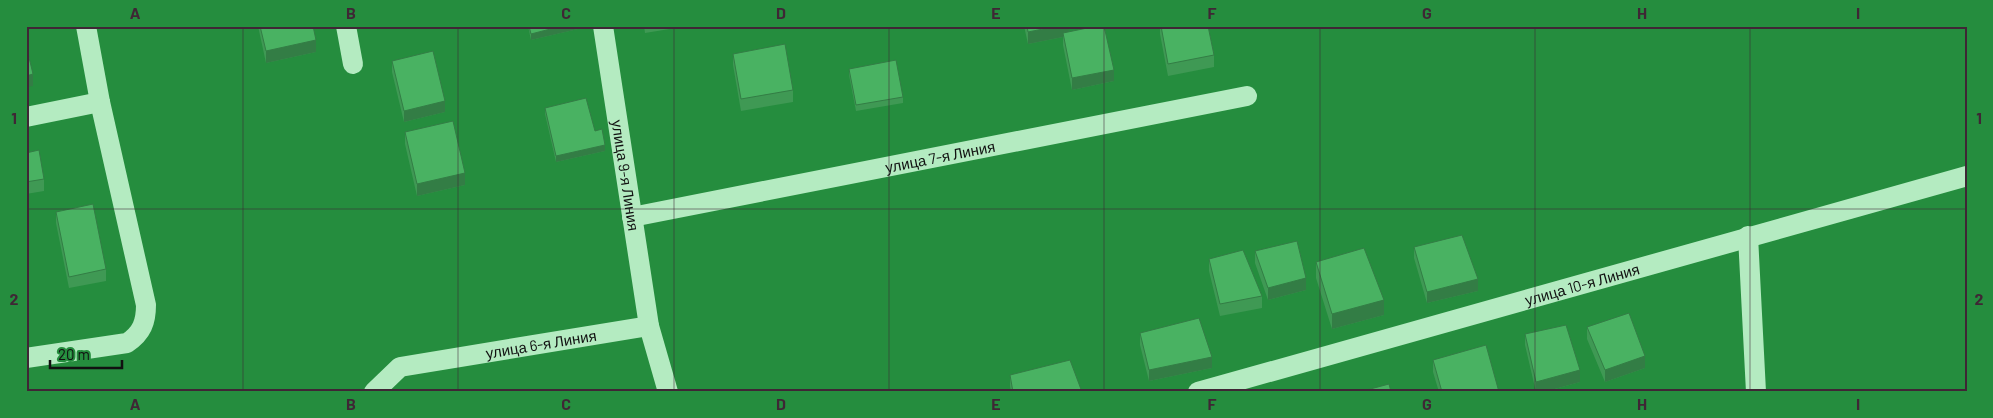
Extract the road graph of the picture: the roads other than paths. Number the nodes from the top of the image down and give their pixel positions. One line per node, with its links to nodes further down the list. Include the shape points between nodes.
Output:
1 (86, 26): 6 (street)
2 (346, 26): 4 (street)
3 (603, 26): 9 (street, улица 9-я Линия)
4 (353, 64)
5 (1247, 96): 9 (street, улица 7-я Линия)
6 (100, 102): 7 (street); 12 (street, via 146,316 137,337 128,342)
7 (26, 117)
8 (1967, 176): 10 (street, улица 10-я Линия)
9 (632, 217): 11 (street, улица 9-я Линия)
10 (1748, 236): 15 (street, улица 10-я Линия); 16 (street)
11 (649, 326): 13 (street, улица 6-я Линия, via 400,367); 14 (street)
12 (26, 358)
13 (374, 392)
14 (668, 392)
15 (1198, 392)
16 (1756, 392)

